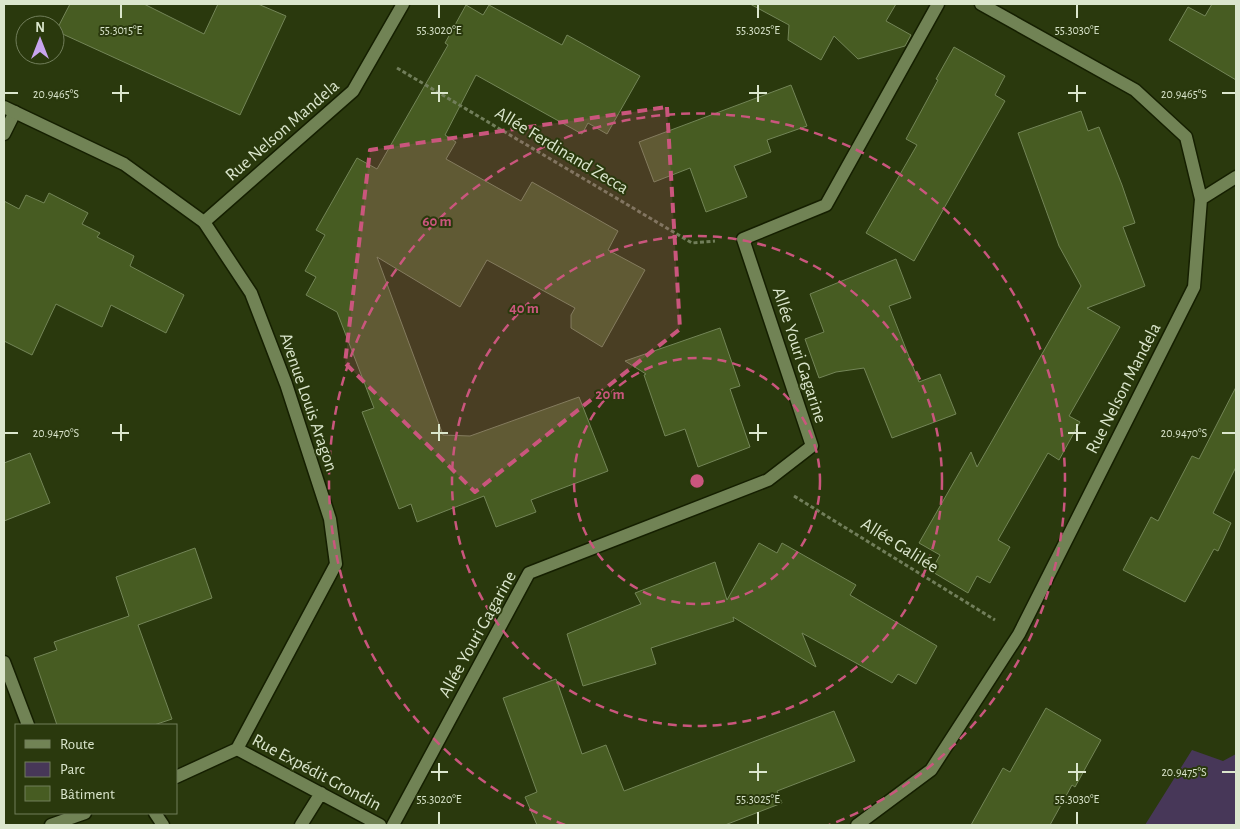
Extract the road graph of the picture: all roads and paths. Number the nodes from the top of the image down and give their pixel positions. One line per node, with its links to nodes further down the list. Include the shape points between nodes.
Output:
1 (403, 4): 4 (street, Rue Nelson Mandela)
2 (938, 4): 10 (street, via 826,205)
3 (981, 4): 8 (street, Rue Nelson Mandela, via 1135,90 1186,137)
4 (374, 54): 9 (street, Rue Nelson Mandela, via 353,91); 10 (path, Allée Ferdinand Zecca, via 692,243)
5 (9, 110): 6 (street); 9 (street, Avenue Louis Aragon, via 124,164)
6 (4, 134)
7 (1236, 177): 8 (street)
8 (1201, 199): 12 (street, Rue Nelson Mandela, via 1194,288)
9 (204, 222): 15 (street, Avenue Louis Aragon, via 251,293 286,384 330,519 336,564)
10 (743, 239): 11 (street, Allée Youri Gagarine, via 812,446)
11 (768, 480): 12 (path, Allée Galilée); 25 (street, Allée Youri Gagarine, via 529,573)
12 (1019, 634): 26 (street, Rue Nelson Mandela, via 932,770)
13 (4, 662): 14 (street)
14 (28, 724)
15 (237, 749): 16 (street); 17 (street, Rue Expédit Grondin)
16 (178, 776)
17 (321, 793): 23 (street); 24 (street, Rue Expédit Grondin)
18 (78, 814): 20 (street)
19 (156, 814): 22 (street)
20 (63, 816): 21 (street)
21 (51, 825)
22 (163, 825)
23 (301, 825)
24 (380, 825)
25 (393, 825)
26 (857, 825)

